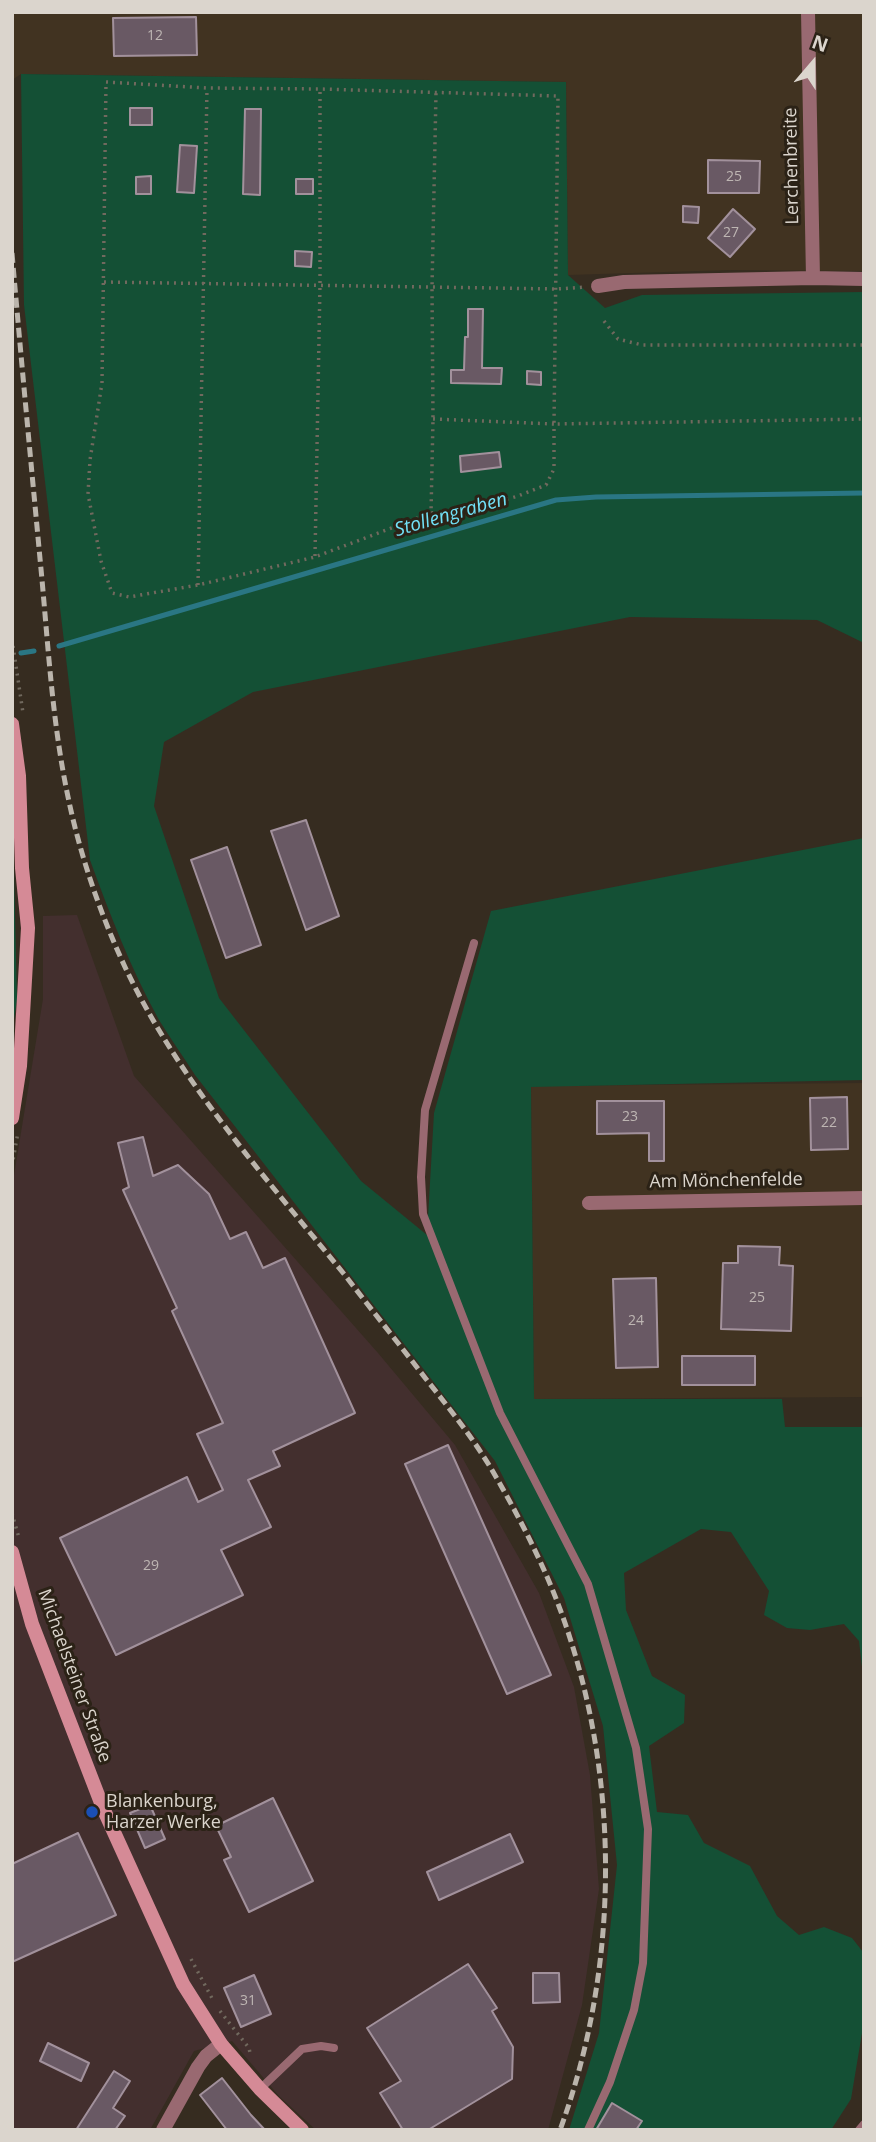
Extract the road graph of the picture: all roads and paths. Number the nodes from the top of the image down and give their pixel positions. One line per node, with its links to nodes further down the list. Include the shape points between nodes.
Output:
1 (808, 12): 5 (street, Lerchenbreite)
2 (207, 88): 3 (path); 7 (path, via 106,82); 8 (path)
3 (320, 89): 4 (path); 9 (path)
4 (436, 93): 11 (path); 12 (path, via 558,96)
5 (813, 278): 6 (street); 10 (street)
6 (864, 279)
7 (104, 282): 8 (path); 20 (path, via 102,383 88,494 101,561 112,593 129,597)
8 (203, 283): 9 (path); 20 (path)
9 (320, 284): 11 (path); 19 (path)
10 (598, 286): 12 (path)
11 (432, 287): 12 (path); 15 (path)
12 (557, 289): 17 (path)
13 (604, 321): 14 (path, via 618,339 642,345)
14 (864, 345)
15 (433, 419): 17 (path); 18 (path)
16 (864, 419): 17 (path)
17 (554, 424): 18 (path, via 554,469 546,485 471,510)
18 (431, 513): 19 (path)
19 (315, 557): 20 (path)
20 (198, 585)
21 (12, 724): 23 (street, via 28,928 20,1066)
22 (474, 943): 36 (lane, via 425,1110 423,1214 500,1413 587,1584 636,1748 648,1829 643,1963 634,2010)
23 (12, 1118)
24 (864, 1198): 25 (street, Am Mönchenfelde)
25 (589, 1203)
26 (12, 1513): 27 (path)
27 (16, 1547): 29 (street, Michaelsteiner Straße, via 32,1624 103,1808 183,1984)
28 (186, 1949): 31 (path)
29 (221, 2044): 32 (street, Michaelsteiner Straße); 34 (street, via 205,2056)
30 (334, 2048): 32 (lane, via 302,2049)
31 (252, 2058)
32 (260, 2089): 35 (street, Michaelsteiner Straße)
33 (864, 2124): 37 (lane)
34 (163, 2130)
35 (302, 2130)
36 (588, 2130)
37 (859, 2130)

